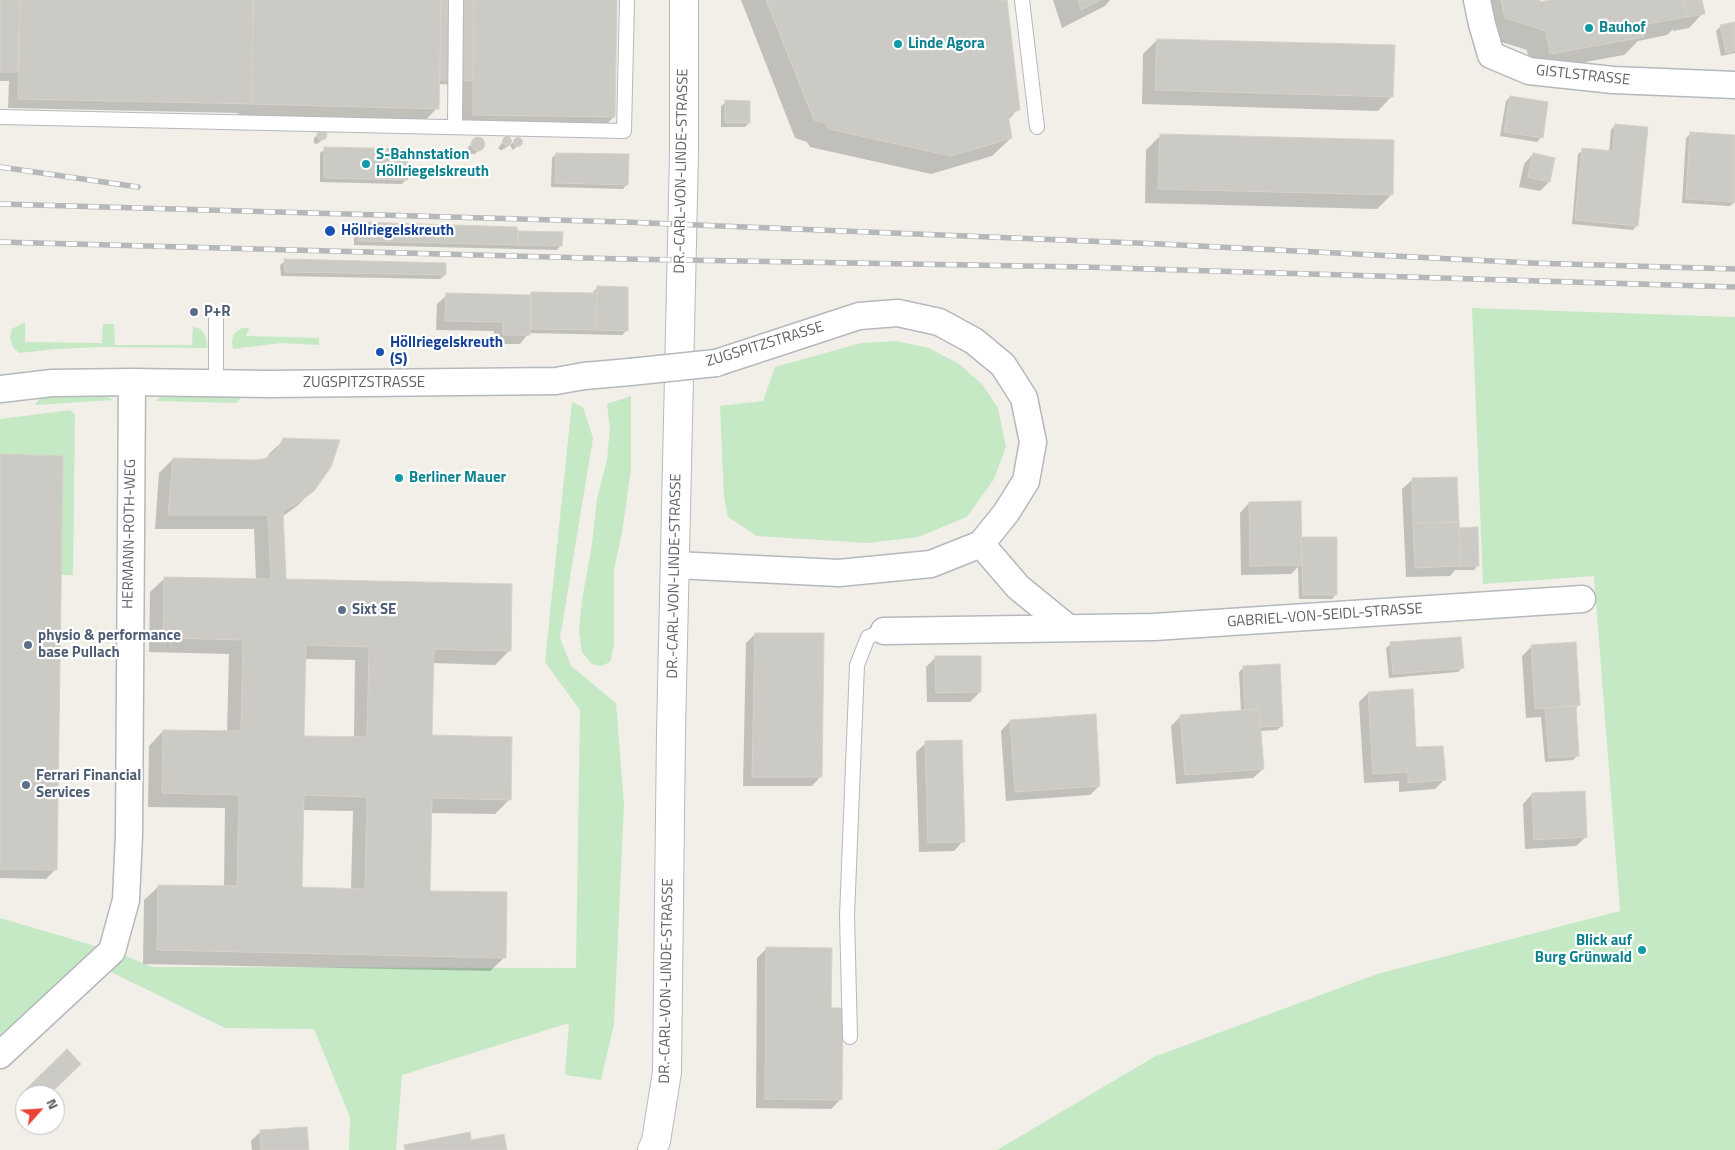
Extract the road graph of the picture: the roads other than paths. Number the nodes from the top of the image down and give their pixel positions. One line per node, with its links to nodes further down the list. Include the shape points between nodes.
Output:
1 (456, 0): 8 (lane)
2 (627, 0): 8 (lane, via 624,131)
3 (684, 0): 15 (main road, DR.-CARL-VON-LINDE-STRASSE)
4 (1022, 0): 9 (lane)
5 (1477, 0): 6 (street, GISTLSTRASSE, via 1491,55 1529,71 1613,80)
6 (1735, 85)
7 (0, 117): 8 (lane)
8 (455, 127)
9 (1038, 128)
10 (216, 314): 12 (lane)
11 (132, 382): 12 (street, ZUGSPITZSTRASSE); 13 (street, ZUGSPITZSTRASSE, via 52,383); 20 (street, HERMANN-ROTH-WEG, via 137,682 135,834 126,900 112,951)
12 (216, 383): 14 (street, ZUGSPITZSTRASSE, bridge, via 556,381 716,363 860,316 898,313 939,322 974,341 1003,366 1024,398 1033,442 1026,481)
13 (0, 389)
14 (981, 544): 15 (street, ZUGSPITZSTRASSE, via 931,564 839,573); 17 (street, via 1018,587)
15 (675, 565): 21 (main road, DR.-CARL-VON-LINDE-STRASSE, via 667,1072)
16 (1582, 599): 17 (street, GABRIEL-VON-SEIDL-STRASSE, via 1154,627)
17 (1067, 628): 18 (street, GABRIEL-VON-SEIDL-STRASSE)
18 (884, 631): 19 (lane, via 868,637 857,665 848,916)
19 (850, 1037)
20 (0, 1055)
21 (652, 1150)

